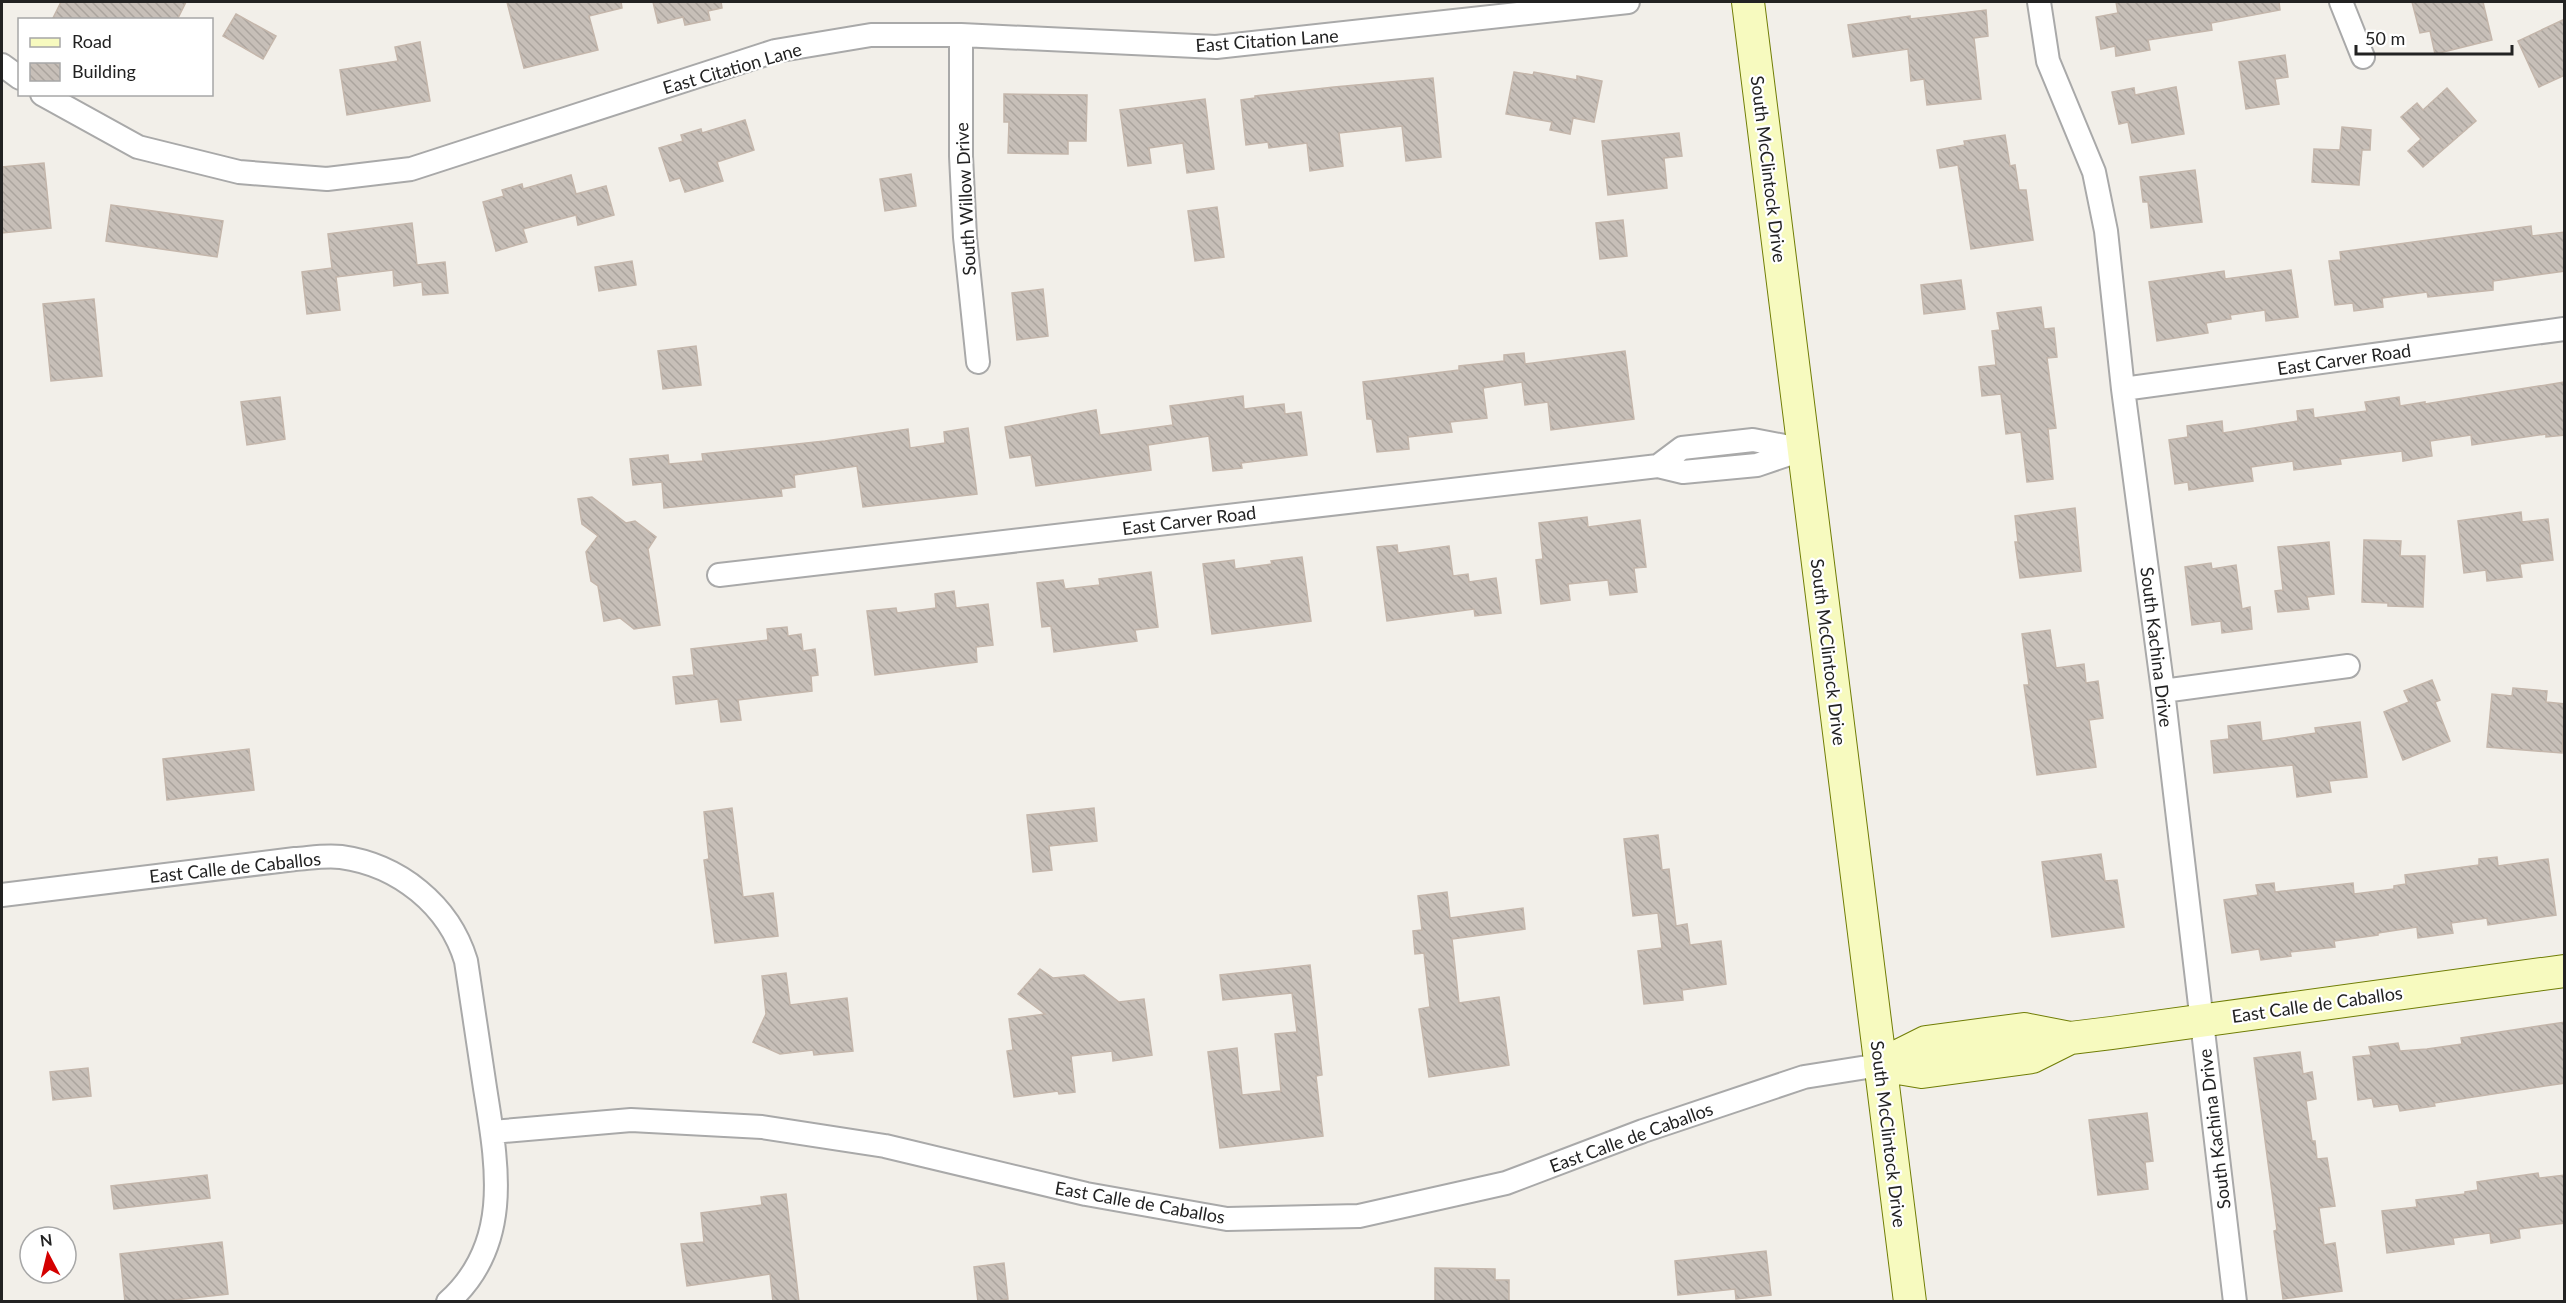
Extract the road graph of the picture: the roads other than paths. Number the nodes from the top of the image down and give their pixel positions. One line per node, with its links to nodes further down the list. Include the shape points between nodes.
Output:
1 (1628, 2): 5 (street, East Citation Lane, via 1216,47)
2 (1748, 2): 13 (main road, South McClintock Drive)
3 (2039, 2): 12 (street, South Kachina Drive, via 2048,61 2094,172 2106,231)
4 (2341, 2): 6 (street)
5 (961, 35): 9 (street, East Citation Lane, via 871,35 775,51 411,169 327,179 238,172 138,147); 11 (street, South Willow Drive, via 965,237)
6 (2363, 57)
7 (2, 65): 8 (street)
8 (18, 77)
9 (46, 96)
10 (2565, 329): 12 (street, East Carver Road)
11 (978, 362)
12 (2123, 389): 16 (street, South Kachina Drive)
13 (1804, 449): 14 (street, East Carver Road, via 1754,440 1733,442 1682,448 1658,465); 20 (main road, South McClintock Drive)
14 (719, 575)
15 (2348, 666): 16 (street)
16 (2163, 691): 19 (street, South Kachina Drive)
17 (2, 895): 21 (street, East Calle de Caballos, via 295,858 339,857 367,862 395,874 443,914 461,946)
18 (2565, 970): 19 (main road, East Calle de Caballos)
19 (2202, 1021): 20 (main road, East Calle de Caballos, via 2070,1038 2024,1029 1926,1042); 24 (street, South Kachina Drive)
20 (1880, 1065): 21 (street, East Calle de Caballos, via 1804,1077 1643,1131 1506,1183 1359,1215 1227,1219 1086,1194 885,1146 762,1127 631,1120); 23 (main road, South McClintock Drive)
21 (492, 1132): 22 (street, East Calle de Caballos, via 497,1177 494,1224 469,1280)
22 (448, 1302)
23 (1910, 1302)
24 (2235, 1302)

